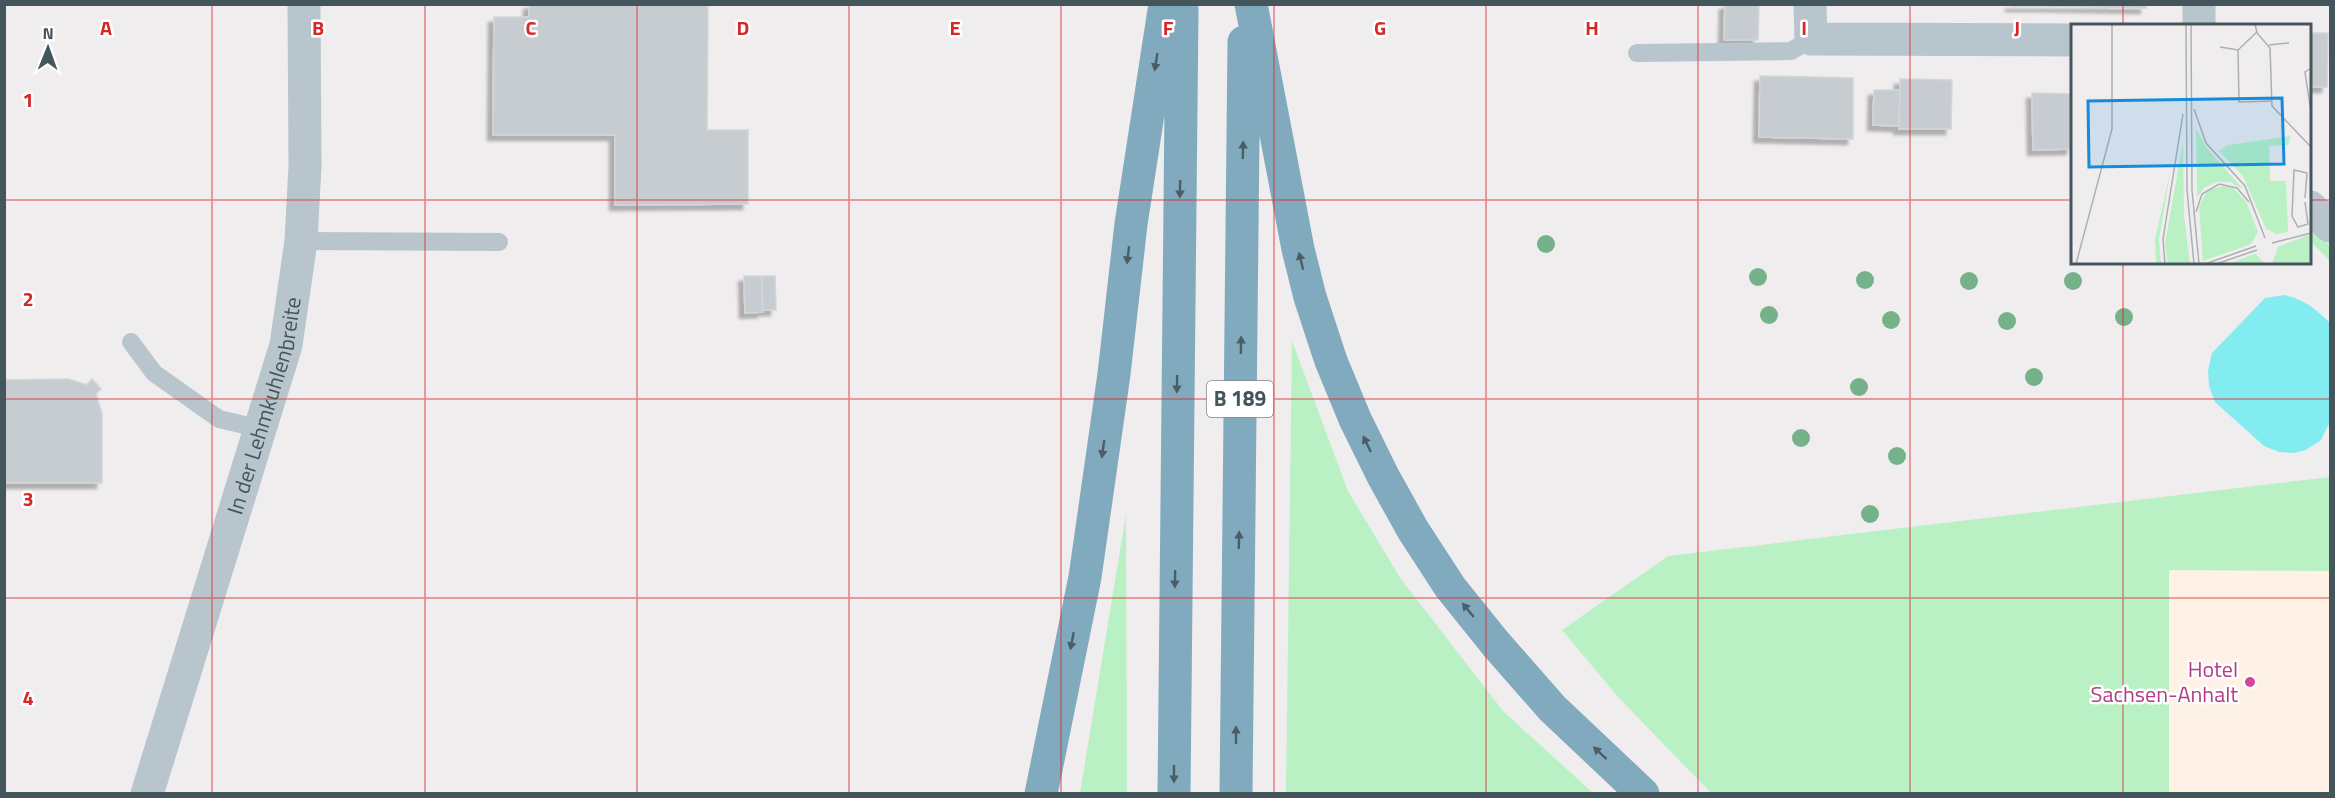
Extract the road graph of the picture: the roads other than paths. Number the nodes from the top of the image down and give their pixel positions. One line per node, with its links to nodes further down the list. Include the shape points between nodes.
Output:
1 (304, 4): 14 (street, In der Lehmkuhlenbreite)
2 (1165, 4): 19 (highway, one-way to 19, via 1131,224 1085,577)
3 (1182, 4): 20 (highway, B 189, one-way to 20)
4 (1245, 4): 21 (highway, B 189, one-way to 4)
5 (1251, 4): 22 (highway, one-way to 5, via 1552,708 1489,635 1450,586 1383,476 1331,361 1310,297)
6 (1810, 4): 9 (street)
7 (2199, 4): 8 (street)
8 (2199, 24)
9 (1811, 39): 10 (street); 11 (lane, via 1791,51)
10 (2071, 40)
11 (1637, 53)
12 (2311, 208): 13 (street)
13 (2331, 226)
14 (301, 241): 15 (lane); 17 (street, In der Lehmkuhlenbreite, via 286,345)
15 (499, 242)
16 (131, 342): 17 (lane, via 154,373 219,419)
17 (261, 429): 18 (street, In der Lehmkuhlenbreite)
18 (147, 794)
19 (1041, 794)
20 (1173, 794)
21 (1236, 794)
22 (1643, 794)

